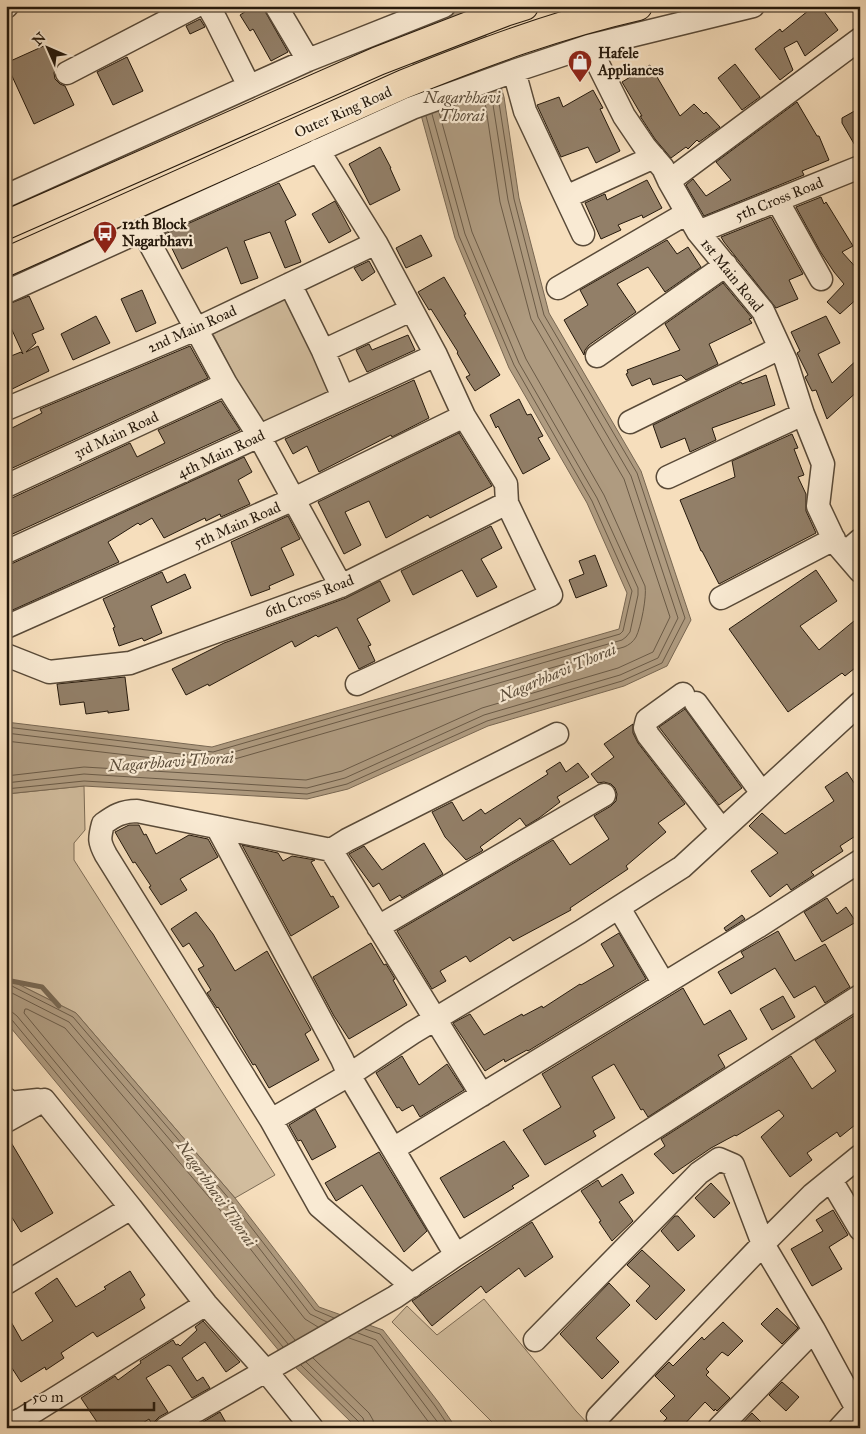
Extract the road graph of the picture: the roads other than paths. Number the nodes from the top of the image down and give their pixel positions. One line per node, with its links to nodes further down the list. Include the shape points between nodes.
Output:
1 (196, 6): 12 (street)
2 (208, 6): 13 (street)
3 (276, 6): 10 (street)
4 (444, 6): 10 (street)
5 (638, 6): 14 (highway, Outer Ring Road, via 515,41)
6 (753, 6): 9 (street)
7 (514, 9): 23 (highway, via 406,50)
8 (860, 39): 18 (street)
9 (589, 46): 11 (street); 16 (street, 1st Main Road, via 624,116)
10 (308, 60): 13 (street)
11 (507, 73): 14 (street); 20 (street)
12 (67, 74)
13 (250, 86): 19 (street)
14 (408, 96): 15 (street); 27 (highway, Outer Ring Road)
15 (318, 150): 24 (street); 26 (street)
16 (654, 157): 18 (street, 1st Main Road); 20 (street)
17 (859, 170): 21 (street, 5th Cross Road)
18 (669, 180): 22 (street, 1st Main Road)
19 (6, 196)
20 (566, 198): 25 (street)
21 (777, 200): 22 (street, 5th Cross Road); 29 (street)
22 (693, 222): 28 (street, 1st Main Road); 31 (street, 5th Cross Road)
23 (6, 225)
24 (143, 231): 32 (street); 34 (street)
25 (583, 234)
26 (376, 243): 30 (street, 2nd Main Road); 33 (street)
27 (6, 262)
28 (726, 265): 35 (street, 1st Main Road, via 762,310); 38 (street)
29 (821, 279)
30 (290, 284): 34 (street, 2nd Main Road); 36 (street)
31 (558, 288)
32 (6, 292)
33 (412, 310): 36 (street); 37 (street)
34 (196, 329): 39 (street); 41 (street, 2nd Main Road)
35 (780, 348): 42 (street, 1st Main Road); 44 (street)
36 (323, 351): 40 (street)
37 (436, 355): 40 (street, 4th Main Road); 43 (street)
38 (597, 356)
39 (226, 384): 45 (street); 47 (street, 3rd Main Road)
40 (343, 397): 45 (street, 4th Main Road)
41 (6, 409)
42 (803, 414): 46 (street); 50 (street, 1st Main Road, via 823,464 818,506)
43 (464, 416): 48 (street, 5th Main Road); 49 (street, via 506,484)
44 (630, 422)
45 (260, 436): 48 (street); 51 (street, 4th Main Road)
46 (668, 477)
47 (6, 486)
48 (294, 500): 53 (street); 55 (street, 5th Main Road)
49 (507, 503): 53 (street, 6th Cross Road); 57 (street, via 551,595)
50 (846, 544): 52 (street, 1st Main Road); 54 (street)
51 (6, 552)
52 (860, 571)
53 (341, 586): 56 (street, 6th Cross Road, via 130,663 49,672)
54 (721, 598)
55 (6, 627)
56 (6, 654)
57 (356, 684)
58 (860, 702): 60 (street)
59 (557, 734): 64 (street)
60 (762, 793): 63 (street); 63 (street, via 690,699 647,720 645,728 648,735)
61 (604, 795): 67 (street)
62 (217, 828): 64 (street); 71 (street); 75 (street, via 126,811 103,824 100,843)
63 (722, 830): 66 (street, via 682,867)
64 (331, 850): 67 (street)
65 (860, 861): 68 (street)
66 (619, 908): 68 (street); 70 (street)
67 (378, 927): 70 (street)
68 (664, 984): 72 (street)
69 (860, 996): 83 (street)
70 (435, 1019): 71 (street); 72 (street)
71 (349, 1075): 75 (street); 77 (street)
72 (482, 1095): 77 (street)
73 (6, 1099): 74 (street, via 8,1103)
74 (44, 1100): 76 (street); 80 (street)
75 (271, 1120): 85 (street, via 319,1206)
76 (6, 1121)
77 (393, 1149): 83 (street)
78 (860, 1156): 79 (street)
79 (830, 1180): 81 (street); 82 (street)
80 (131, 1208): 84 (street); 86 (street)
81 (860, 1230)
82 (763, 1244): 87 (street); 88 (street, via 733,1165 719,1159 699,1173); 91 (street)
83 (456, 1255): 85 (street)
84 (6, 1283)
85 (403, 1291): 89 (street)
86 (206, 1304): 89 (street); 92 (street)
87 (814, 1330): 90 (street); 95 (street)
88 (535, 1340)
89 (273, 1367): 93 (street); 94 (street)
90 (858, 1407): 96 (street)
91 (598, 1416)
92 (18, 1424)
93 (166, 1428)
94 (312, 1428)
95 (719, 1428)
96 (840, 1428)

